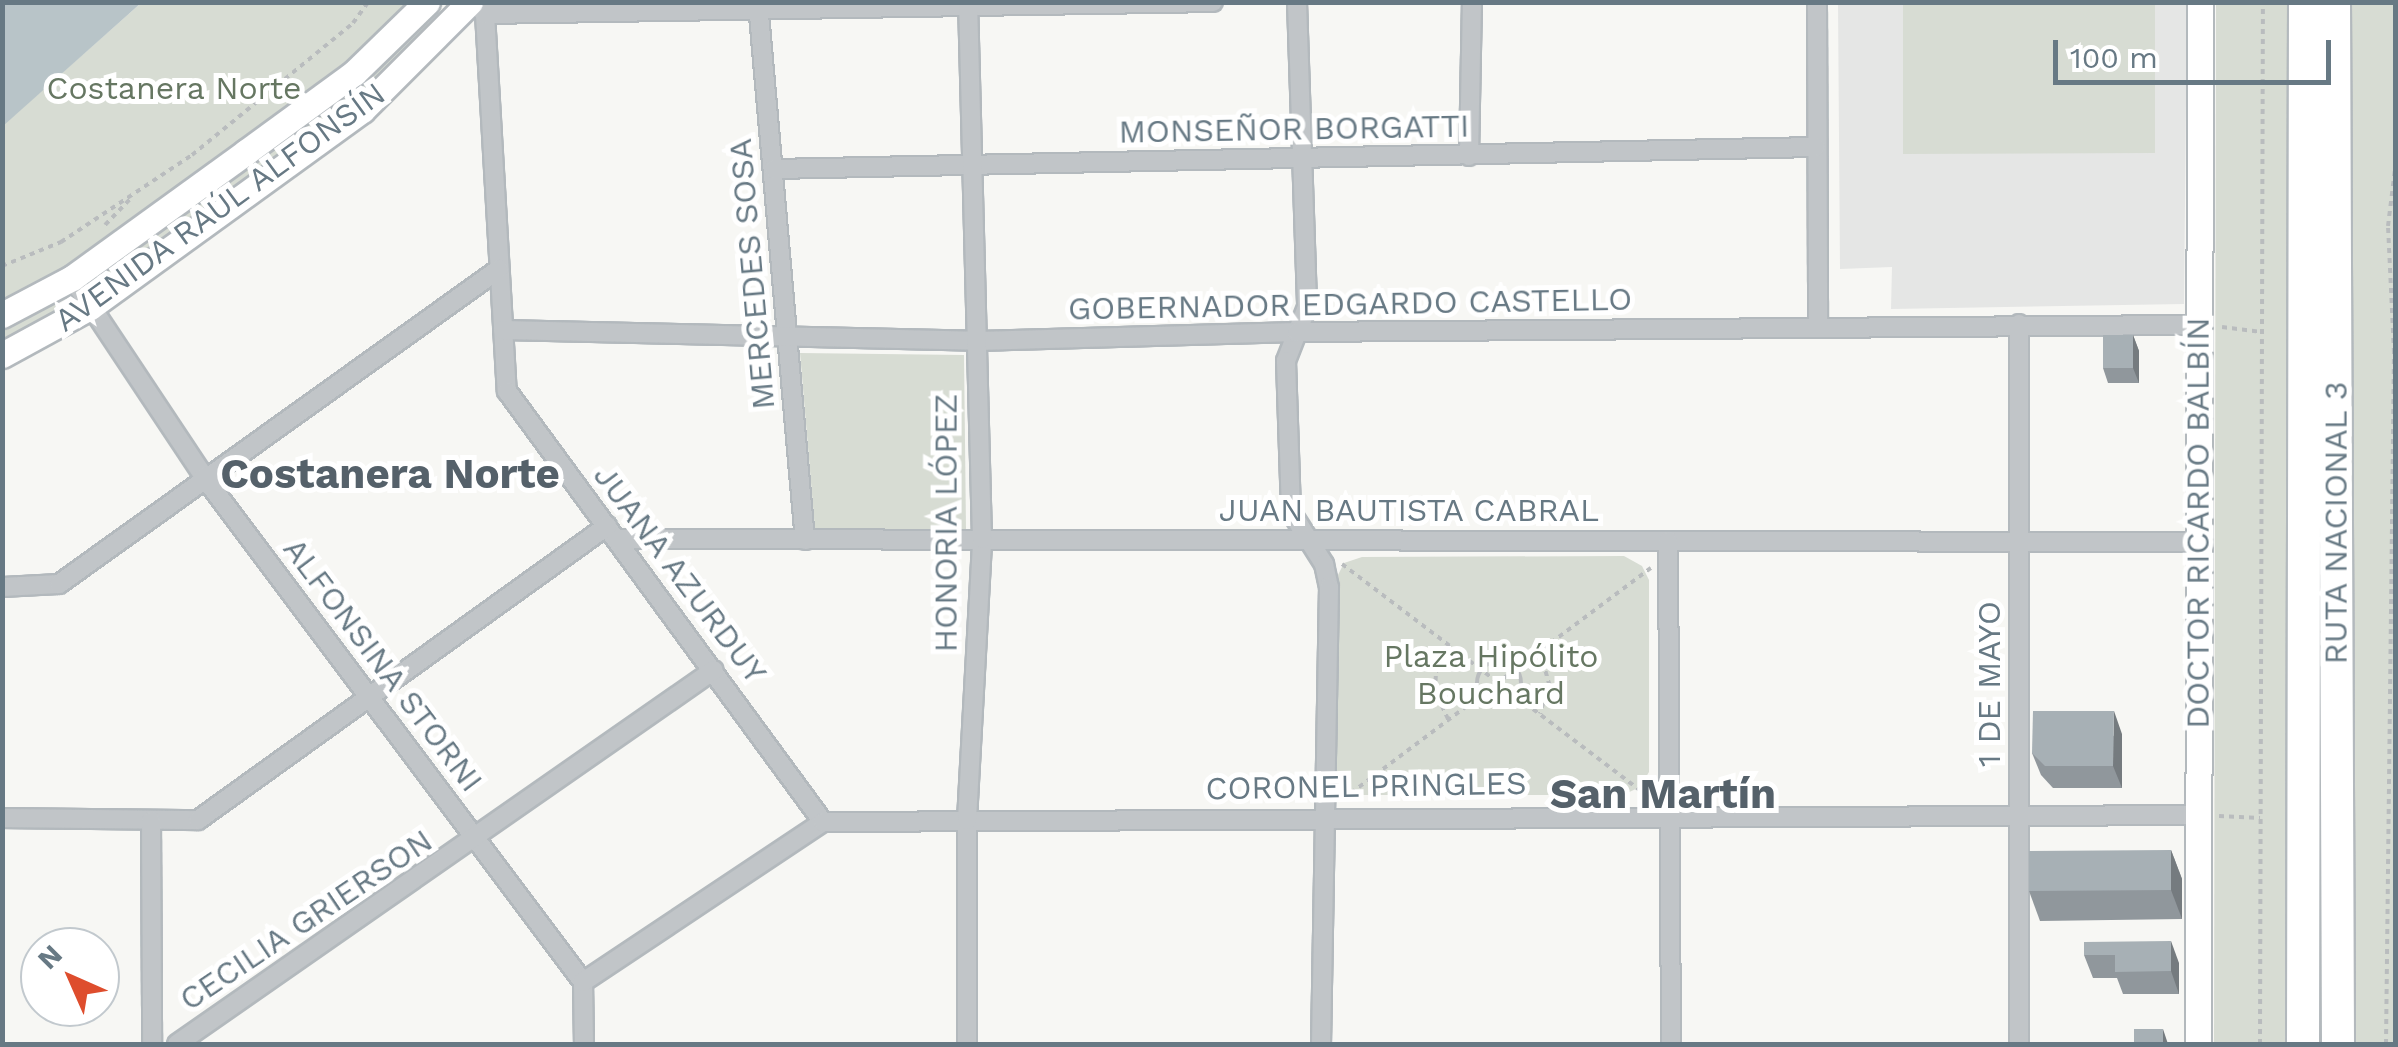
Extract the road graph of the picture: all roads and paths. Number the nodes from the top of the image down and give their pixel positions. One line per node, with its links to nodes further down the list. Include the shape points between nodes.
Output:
1 (368, 2): 20 (path, via 353,23 192,155 61,242)
2 (427, 2): 22 (main road, AVENIDA RAÚL ALFONSÍN, via 354,73)
3 (1212, 2): 12 (street)
4 (1298, 2): 16 (street)
5 (1472, 2): 15 (street)
6 (1817, 2): 14 (street)
7 (2200, 2): 26 (main road, DOCTOR RICARDO BALBÍN)
8 (2263, 2): 30 (path)
9 (2305, 2): 74 (highway, RUTA NACIONAL 3)
10 (2334, 2): 75 (highway, RUTA NACIONAL 3)
11 (476, 6): 13 (street); 21 (street, JUANA AZURDUY); 23 (main road, AVENIDA RAÚL ALFONSÍN, via 362,110)
12 (968, 6): 13 (street); 18 (street, HONORIA LÓPEZ)
13 (759, 8): 19 (street, MERCEDES SOSA)
14 (1816, 147): 15 (street, MONSEÑOR BORGATTI); 27 (street)
15 (1469, 156): 16 (street, MONSEÑOR BORGATTI)
16 (1303, 157): 18 (street, MONSEÑOR BORGATTI); 29 (street, via 1307,307)
17 (2396, 161): 76 (path, via 2388,226 2394,353)
18 (971, 166): 19 (street, MONSEÑOR BORGATTI); 32 (street, HONORIA LÓPEZ)
19 (774, 169): 31 (street, MERCEDES SOSA)
20 (2, 266)
21 (499, 269): 28 (street, JUANA AZURDUY); 34 (street)
22 (72, 278): 23 (street, ALFONSINA STORNI); 24 (main road, AVENIDA RAÚL ALFONSÍN)
23 (90, 307): 33 (main road, AVENIDA RAÚL ALFONSÍN); 34 (street, ALFONSINA STORNI)
24 (2, 315)
25 (2019, 324): 26 (street, GOBERNADOR EDGARDO CASTELLO); 27 (street, GOBERNADOR EDGARDO CASTELLO); 39 (street, 1 DE MAYO)
26 (2198, 325): 30 (path); 40 (main road, DOCTOR RICARDO BALBÍN)
27 (1818, 328): 29 (street, GOBERNADOR EDGARDO CASTELLO)
28 (503, 330): 31 (street, GOBERNADOR EDGARDO CASTELLO); 35 (street, JUANA AZURDUY, via 506,391)
29 (1297, 332): 32 (street, GOBERNADOR EDGARDO CASTELLO); 38 (street, via 1286,361 1291,512)
30 (2262, 332): 59 (path)
31 (788, 339): 32 (street, GOBERNADOR EDGARDO CASTELLO); 37 (street, MERCEDES SOSA)
32 (976, 341): 36 (street, HONORIA LÓPEZ)
33 (2, 355)
34 (204, 477): 42 (street, via 59,584); 49 (street, ALFONSINA STORNI)
35 (611, 533): 37 (street, JUAN BAUTISTA CABRAL); 46 (street, JUANA AZURDUY); 49 (street)
36 (982, 539): 37 (street, JUAN BAUTISTA CABRAL); 38 (street, JUAN BAUTISTA CABRAL); 61 (street, HONORIA LÓPEZ)
37 (805, 540)
38 (1309, 541): 41 (street, JUAN BAUTISTA CABRAL); 43 (path); 54 (street, via 1330,586)
39 (2019, 542): 40 (street, JUAN BAUTISTA CABRAL); 41 (street, JUAN BAUTISTA CABRAL); 56 (street, 1 DE MAYO)
40 (2202, 542): 57 (main road, DOCTOR RICARDO BALBÍN)
41 (1669, 548): 44 (path); 55 (street)
42 (2, 587)
43 (1450, 646): 47 (path); 53 (path, via 1436,672 1435,691)
44 (1539, 652): 45 (path); 52 (path, via 1549,684)
45 (1516, 668): 47 (path, via 1500,660); 48 (path); 51 (path)
46 (714, 670): 62 (street, JUANA AZURDUY); 63 (street, CECILIA GRIERSON)
47 (1482, 670): 48 (path); 50 (path)
48 (1498, 682): 50 (path); 51 (path)
49 (370, 695): 60 (street, via 198,820); 63 (street, ALFONSINA STORNI)
50 (1481, 695): 51 (path, via 1502,705); 53 (path)
51 (1517, 696): 52 (path)
52 (1540, 714): 55 (path)
53 (1448, 720): 54 (path)
54 (1327, 814): 55 (street, CORONEL PRINGLES); 61 (street, CORONEL PRINGLES); 69 (street)
55 (1671, 814): 56 (street, CORONEL PRINGLES); 70 (street)
56 (2019, 814): 57 (street, CORONEL PRINGLES); 71 (street, 1 DE MAYO)
57 (2198, 814): 59 (path); 72 (main road, DOCTOR RICARDO BALBÍN)
58 (2, 818): 60 (street)
59 (2260, 818): 73 (path)
60 (151, 820): 65 (street)
61 (967, 820): 62 (street, CORONEL PRINGLES); 68 (street, HONORIA LÓPEZ)
62 (823, 822): 64 (street)
63 (476, 840): 64 (street, ALFONSINA STORNI); 66 (street, CECILIA GRIERSON)
64 (583, 982): 67 (street)
65 (152, 1044)
66 (176, 1044)
67 (584, 1044)
68 (967, 1044)
69 (1321, 1044)
70 (1671, 1044)
71 (2019, 1044)
72 (2198, 1044)
73 (2260, 1044)
74 (2303, 1044)
75 (2338, 1044)
76 (2386, 1044)

